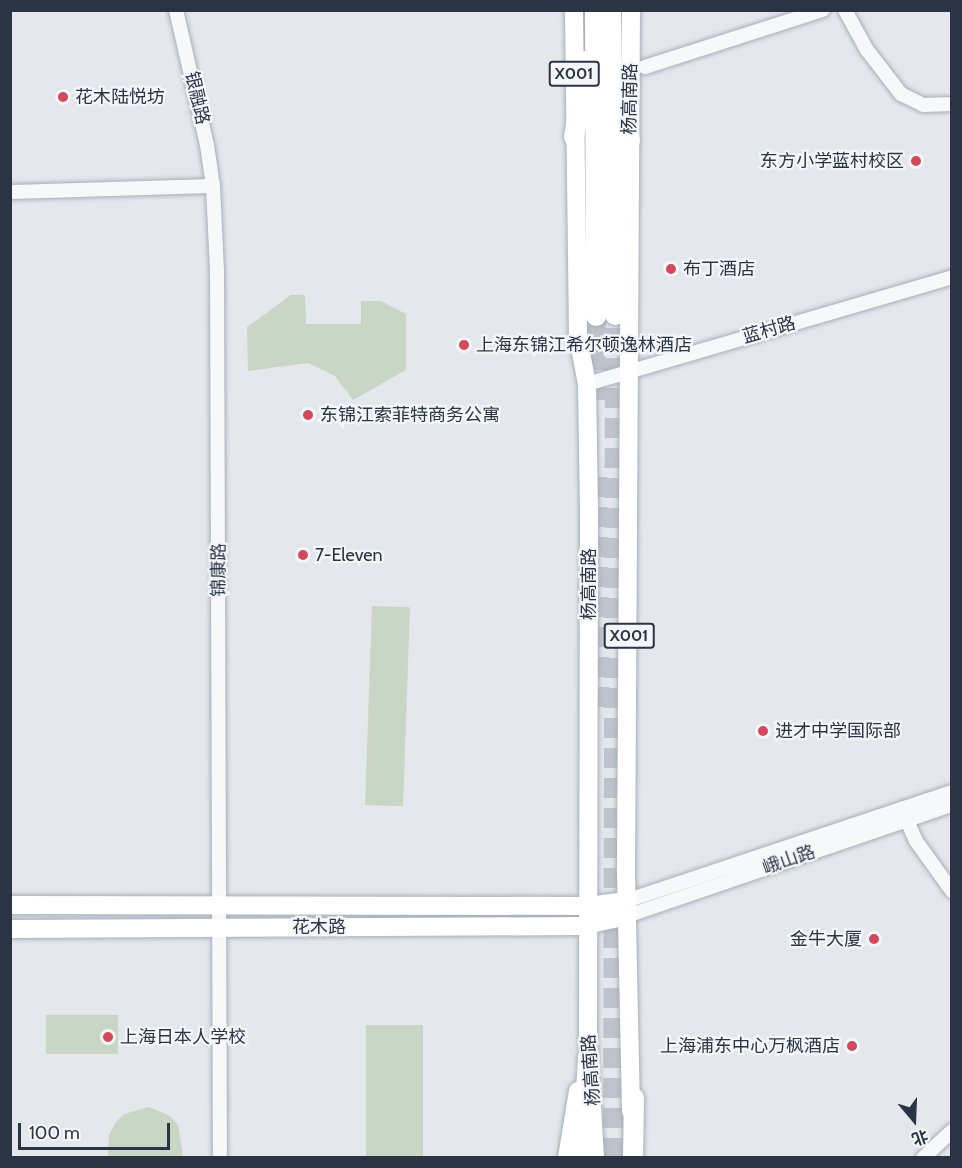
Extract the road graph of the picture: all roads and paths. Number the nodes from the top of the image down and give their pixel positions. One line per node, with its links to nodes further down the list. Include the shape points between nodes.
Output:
1 (176, 10): 12 (street, 银融路, via 203,123)
2 (574, 10): 10 (main road, 杨高南路 / X001)
3 (594, 10): 4 (highway, 杨高南路 / X001, via 605,315); 10 (highway)
4 (612, 10): 11 (highway)
5 (631, 10): 11 (main road, 杨高南路 / X001)
6 (824, 10): 8 (street)
7 (845, 10): 9 (street, via 867,50 901,94 924,105)
8 (645, 67)
9 (951, 104)
10 (574, 137): 16 (main road, 杨高南路 / X001, via 578,337)
11 (630, 142): 15 (main road, 杨高南路 / X001)
12 (213, 186): 13 (street); 22 (street, 锦康路, via 217,272)
13 (10, 192)
14 (951, 277): 15 (street, 蓝村路)
15 (630, 371): 16 (street, 蓝村路); 24 (main road, 杨高南路 / X001)
16 (587, 384): 23 (main road, 杨高南路 / X001)
17 (951, 792): 19 (street, 峨山路)
18 (951, 805): 19 (street, 峨山路)
19 (904, 815): 20 (street); 24 (street, 峨山路)
20 (951, 891)
21 (10, 905): 22 (main road, 花木路)
22 (220, 906): 23 (main road, 花木路); 26 (street, 锦康路)
23 (589, 906): 24 (main road, 花木路); 25 (main road, 杨高南路 / X001)
24 (627, 909): 25 (main road, 花木路); 29 (main road, 杨高南路 / X001)
25 (589, 924): 26 (main road, 花木路); 28 (main road, 杨高南路 / X001)
26 (220, 928): 27 (main road, 花木路); 31 (street, 锦康路)
27 (10, 929)
28 (588, 1057): 32 (main road, X001); 33 (highway); 34 (main road, 杨高南路 / X001)
29 (634, 1098): 35 (main road, 杨高南路 / X001); 36 (highway); 37 (main road, X001)
30 (951, 1131): 38 (street)
31 (220, 1158)
32 (567, 1158)
33 (582, 1158)
34 (595, 1158)
35 (624, 1158)
36 (633, 1158)
37 (643, 1158)
38 (923, 1158)

